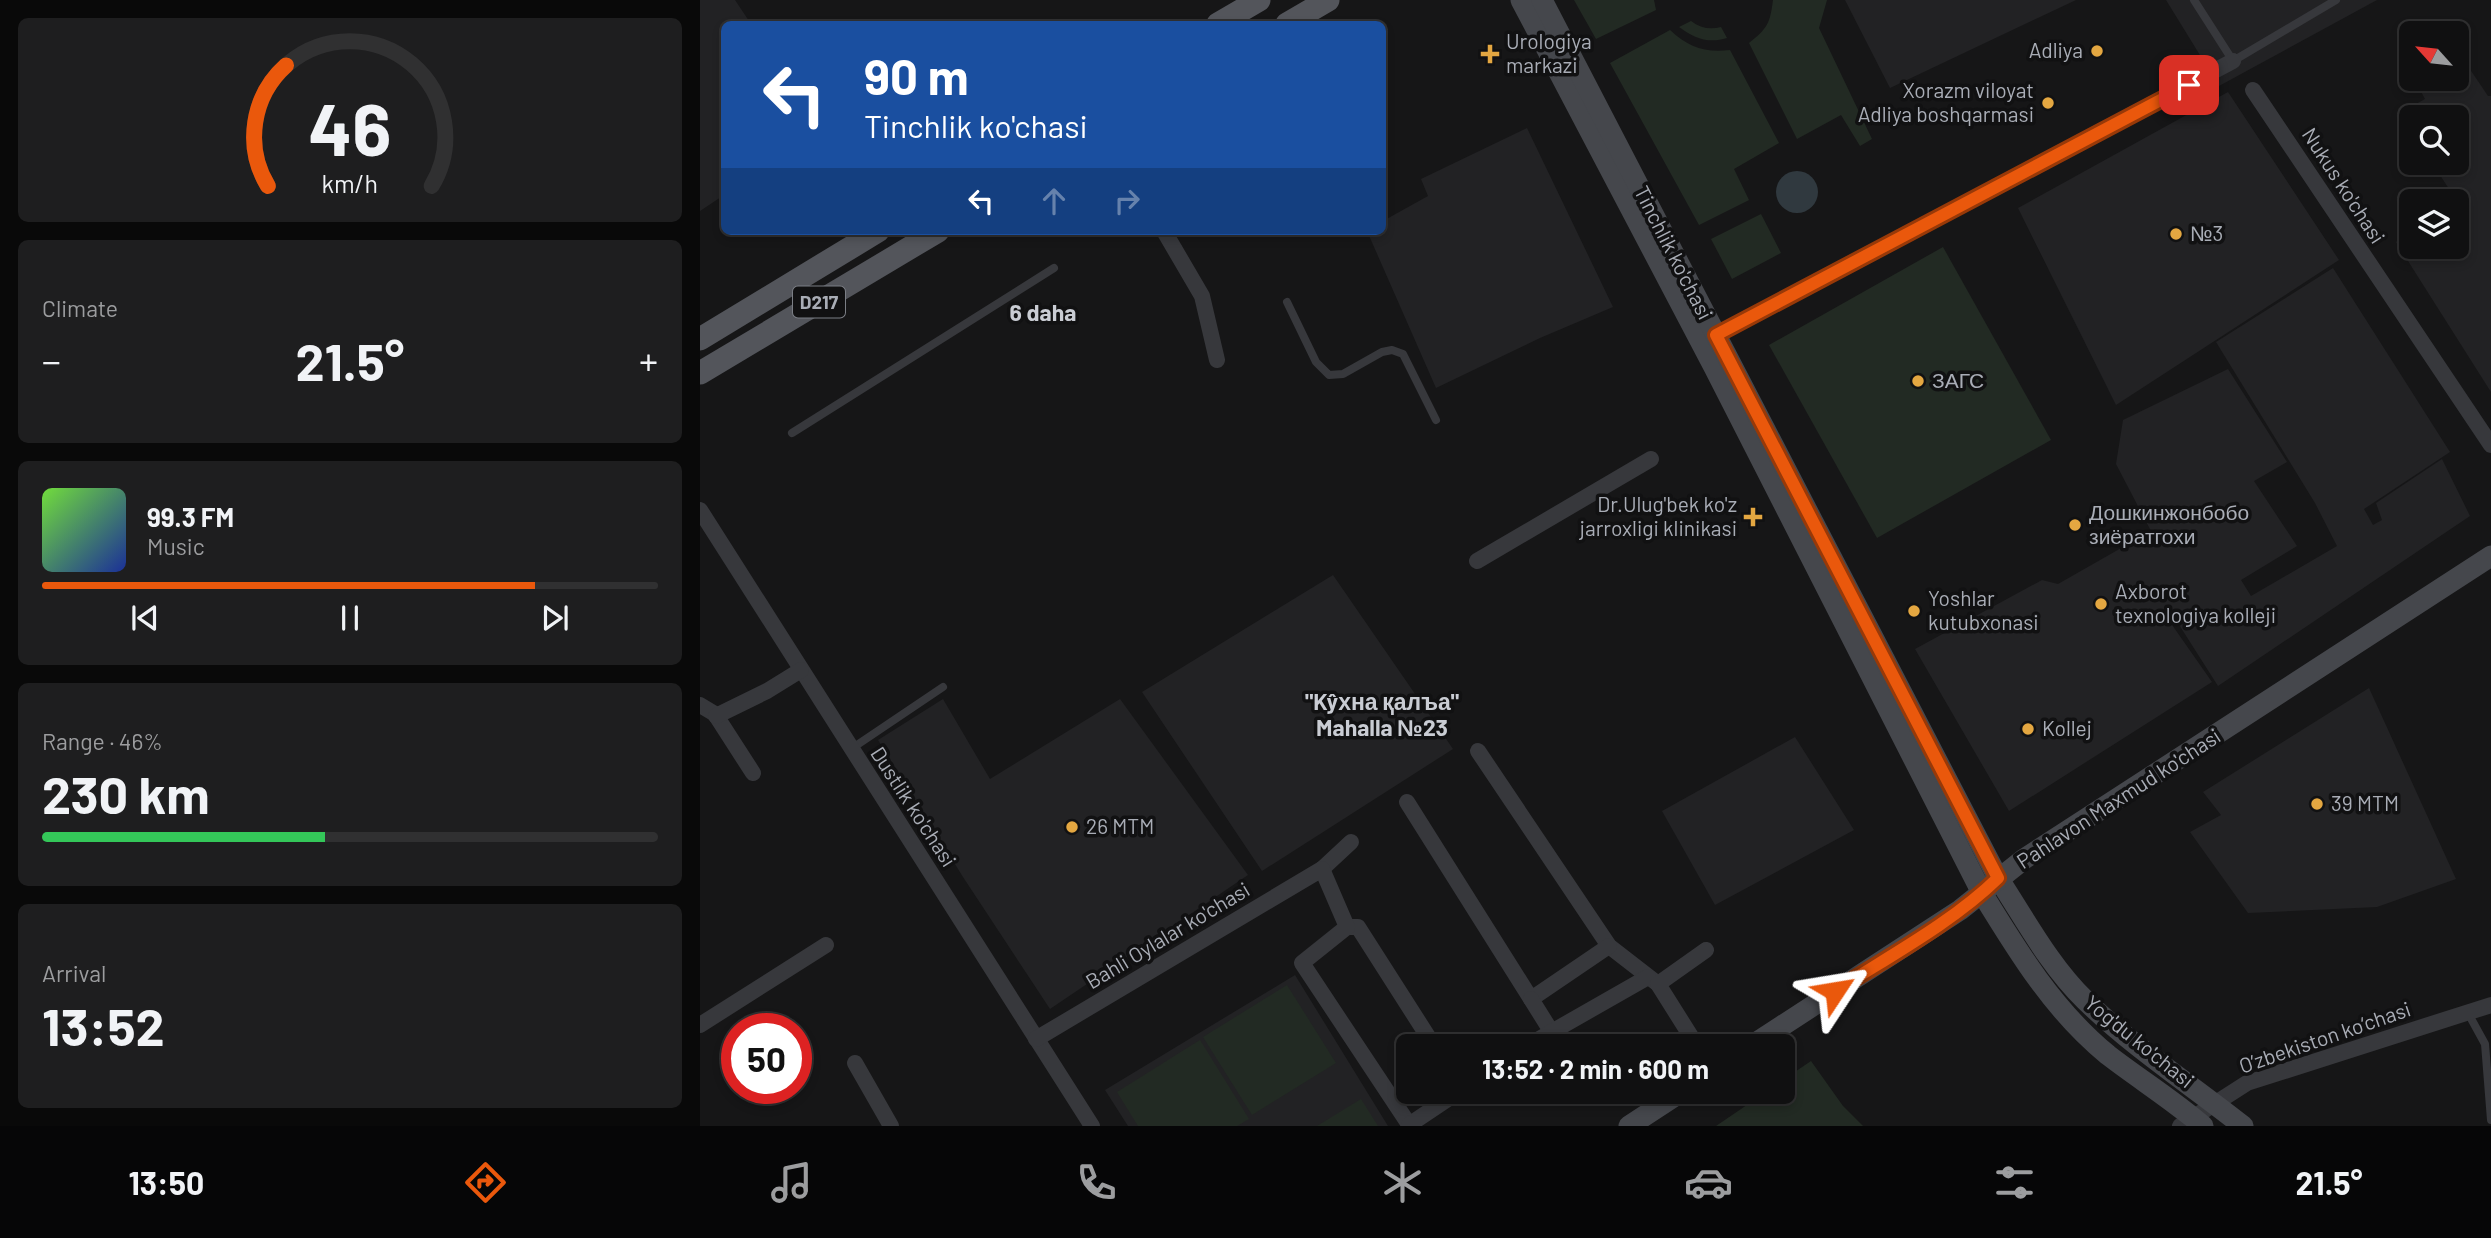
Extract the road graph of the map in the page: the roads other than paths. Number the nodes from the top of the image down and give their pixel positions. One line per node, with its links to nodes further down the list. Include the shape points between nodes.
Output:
1 (1259, 0): 7 (main road)
2 (1328, 0): 8 (main road)
3 (1521, 0): 17 (main road, Tinchlik ko'chasi)
4 (1542, 0): 17 (main road, Tinchlik ko'chasi)
5 (2194, 0): 9 (lane)
6 (2336, 0): 9 (lane)
7 (1222, 21)
8 (1292, 21)
9 (2233, 61): 17 (street)
10 (2253, 90): 22 (street, Nukus ko'chasi)
11 (871, 235): 16 (main road, D217)
12 (931, 235): 19 (main road, D217)
13 (1166, 235): 18 (street, via 1202,296)
14 (1054, 268): 21 (lane)
15 (1287, 302): 20 (lane, via 1316,362 1329,375 1343,374 1382,352 1402,354)
16 (700, 339)
17 (1709, 339): 37 (main road, Tinchlik ko'chasi); 38 (main road, Tinchlik ko'chasi)
18 (1217, 360)
19 (700, 373)
20 (1436, 421)
21 (792, 433)
22 (2491, 445)
23 (1651, 459): 26 (street)
24 (700, 510): 27 (street, Dustlik ko'chasi)
25 (2491, 556): 37 (main road, Pahlavon Maxmud ko'chasi)
26 (1478, 561)
27 (800, 670): 30 (street); 31 (street, Dustlik ko'chasi)
28 (943, 687): 31 (lane)
29 (700, 705): 30 (street)
30 (716, 716): 33 (street)
31 (851, 749): 53 (street, Dustlik ko'chasi)
32 (1478, 751): 41 (street)
33 (753, 773)
34 (1408, 802): 44 (street)
35 (1351, 842): 36 (street, Bahli Oylalar ko'chasi)
36 (1322, 869): 39 (street); 53 (street, Bahli Oylalar ko'chasi)
37 (1998, 878): 38 (main road, Pahlavon Maxmud ko'chasi); 57 (main road, Yog'du ko'chasi, via 2035,938 2082,998)
38 (1979, 886): 52 (main road, Pahlavon Maxmud ko'chasi); 59 (main road, Yog'du ko'chasi, via 2023,961 2067,1016)
39 (1347, 927): 49 (street, via 1358,927); 60 (street, via 1302,963)
40 (826, 945): 47 (street)
41 (1609, 946): 43 (street); 44 (street)
42 (1706, 950): 43 (street)
43 (1653, 980): 48 (street); 51 (street)
44 (1531, 999): 48 (street)
45 (2491, 1005): 46 (street, O’zbekiston ko‘chasi)
46 (2468, 1013): 57 (street, O’zbekiston ko‘chasi, via 2248,1083); 58 (lane, via 2485,1044)
47 (700, 1025)
48 (1551, 1031): 50 (street)
49 (1426, 1034)
50 (1546, 1034)
51 (1689, 1034)
52 (1768, 1034)
53 (1036, 1038): 62 (street, Dustlik ko'chasi)
54 (855, 1063): 61 (street)
55 (1440, 1104): 60 (street)
56 (1663, 1104): 63 (main road)
57 (2215, 1104): 59 (street, O’zbekiston ko‘chasi); 64 (main road, Yog'du ko'chasi)
58 (2491, 1120)
59 (2192, 1123)
60 (1409, 1125)
61 (891, 1126)
62 (1091, 1126)
63 (1629, 1126)
64 (2244, 1126)

